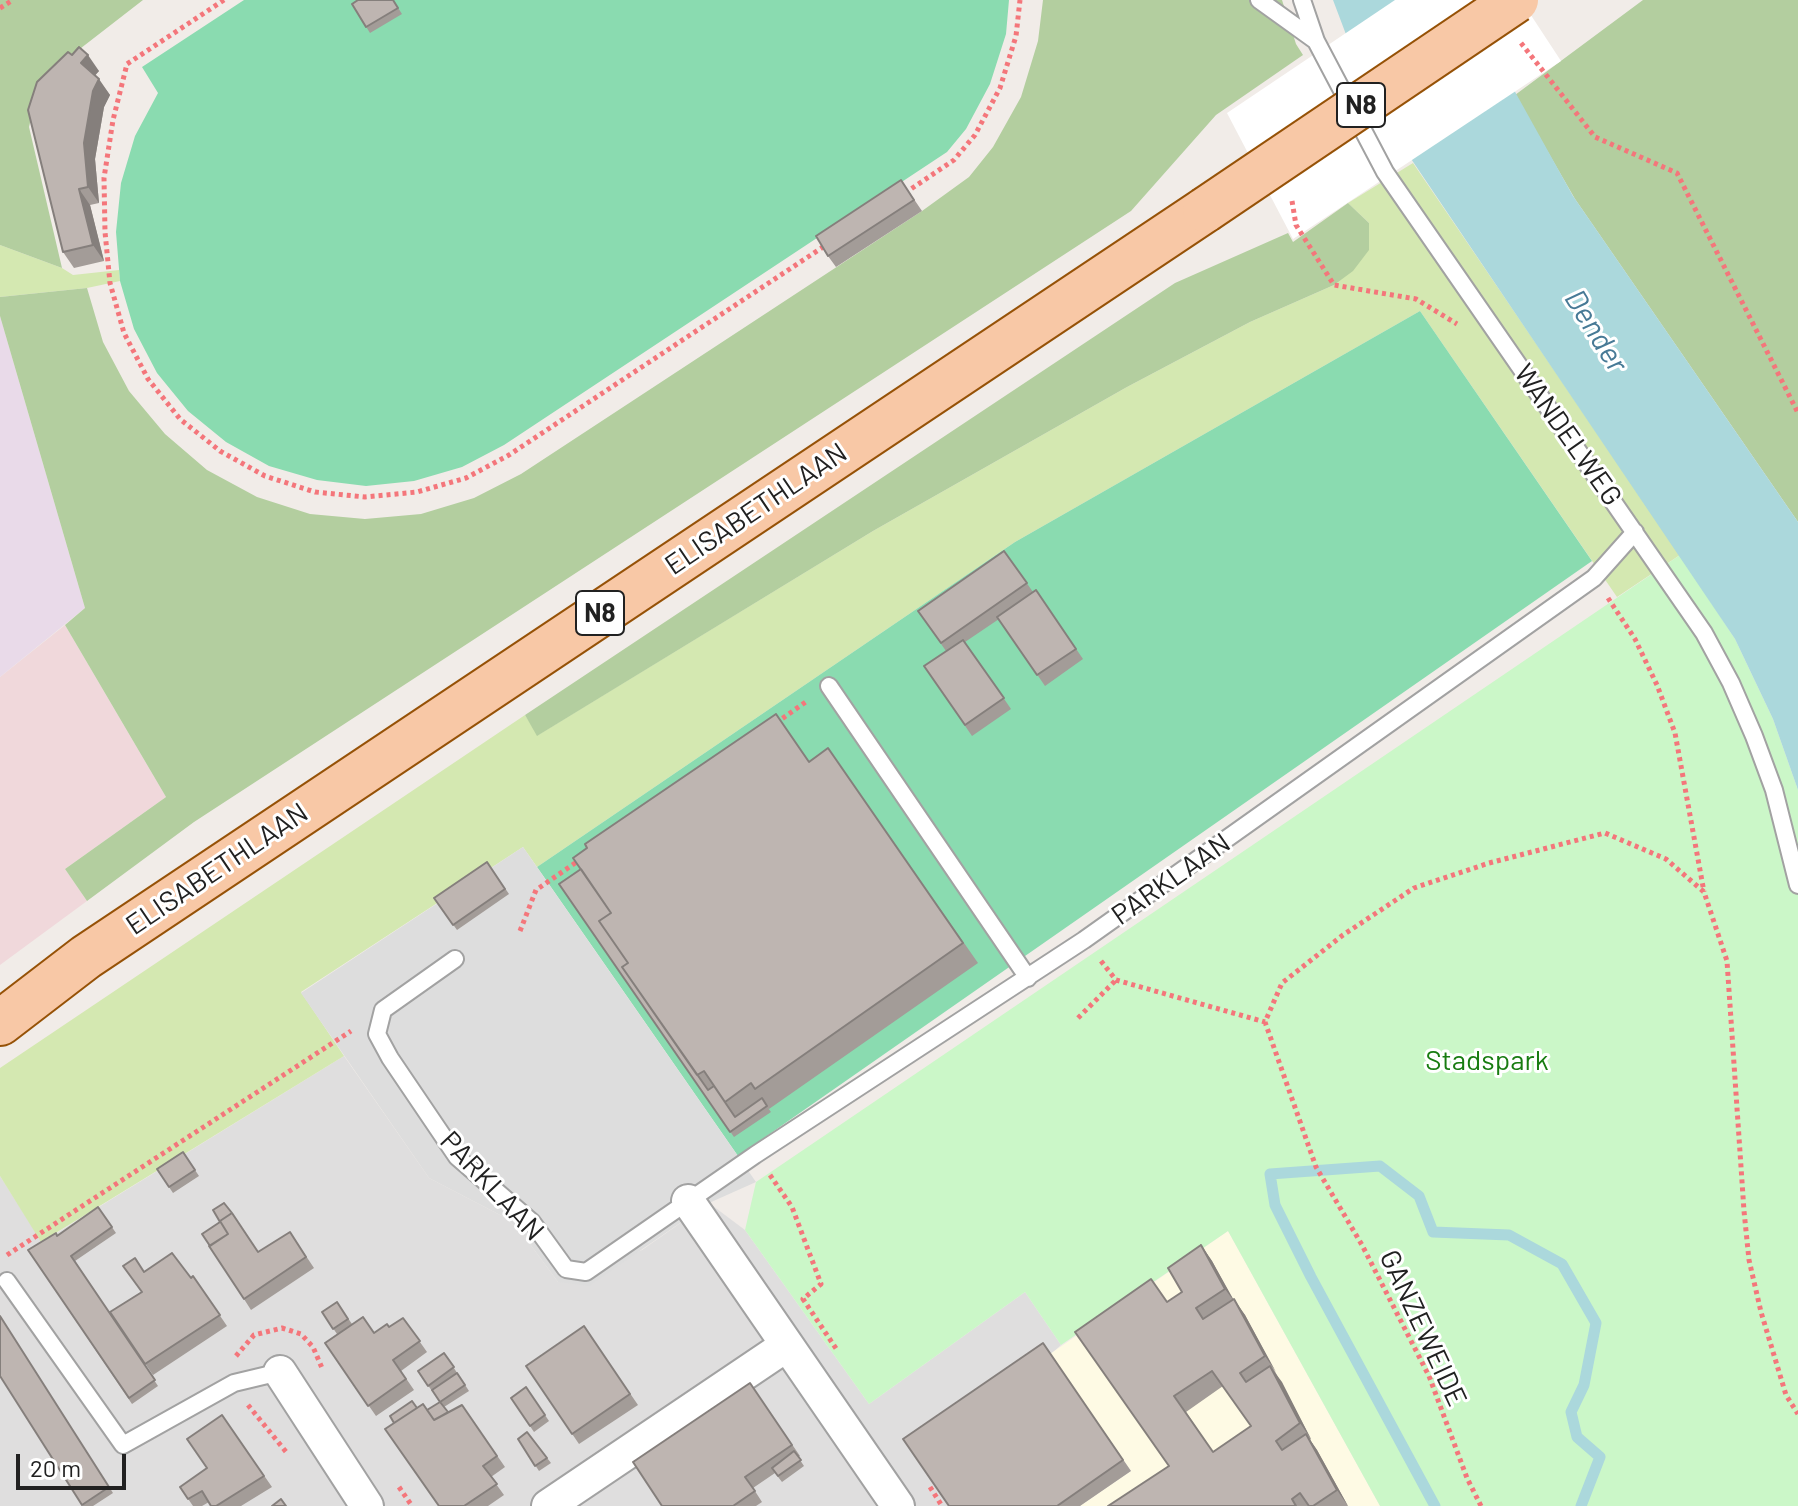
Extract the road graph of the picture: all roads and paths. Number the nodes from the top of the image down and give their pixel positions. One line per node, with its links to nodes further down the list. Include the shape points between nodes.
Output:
1 (13, 0): 6 (path)
2 (224, 0): 11 (path, via 127,64 104,178 105,232 110,283 124,333 148,379 180,419 220,451 265,476 315,492 365,497 417,492 466,478 509,455)
3 (1020, 0): 9 (path, via 1016,36 1000,88 975,135 954,160)
4 (1259, 0): 8 (lane)
5 (1302, 0): 8 (lane, WANDELWEG)
6 (0, 8)
7 (1518, 20): 13 (path, via 1595,137 1677,173); 29 (main road, ELISABETHLAAN / N8, bridge, via 1205,210 86,957)
8 (1316, 41): 14 (lane, WANDELWEG, via 1409,209)
9 (895, 200)
10 (1296, 225): 12 (path, via 1334,285 1416,299)
11 (828, 244)
12 (1463, 328)
13 (1798, 413)
14 (1635, 532): 15 (lane, PARKLAAN); 19 (lane, WANDELWEG, via 1704,633 1731,683 1774,790)
15 (1594, 578): 20 (path, via 1635,639 1675,733); 22 (lane, PARKLAAN)
16 (829, 686): 17 (path); 24 (lane)
17 (765, 731)
18 (587, 855): 21 (path, via 536,890)
19 (1798, 885)
20 (1704, 892): 28 (path, via 1666,859 1605,833 1489,863 1414,888 1343,935 1282,983); 37 (path, via 1727,961 1749,1260 1786,1395)
21 (520, 931)
22 (1084, 940): 24 (lane, PARKLAAN); 25 (path)
23 (455, 959): 26 (lane)
24 (1028, 978): 30 (lane, PARKLAAN)
25 (1116, 980): 27 (path); 28 (path)
26 (383, 1010): 31 (lane, PARKLAAN, via 377,1034 383,1046 457,1157 532,1222 566,1269 586,1272); 32 (path)
27 (1078, 1018)
28 (1265, 1022): 43 (path, GANZEWEIDE, via 1317,1170 1429,1376)
29 (0, 1023)
30 (755, 1155): 31 (lane, PARKLAAN); 35 (path, via 792,1207 821,1284 803,1299)
31 (688, 1201): 34 (street)
32 (0, 1260)
33 (7, 1281): 36 (lane, via 123,1445 234,1383)
34 (787, 1345): 40 (street); 41 (street)
35 (839, 1353)
36 (280, 1372): 39 (street)
37 (1798, 1414)
38 (925, 1481): 42 (path)
39 (367, 1506)
40 (548, 1506)
41 (898, 1506)
42 (942, 1506)
43 (1481, 1506)

